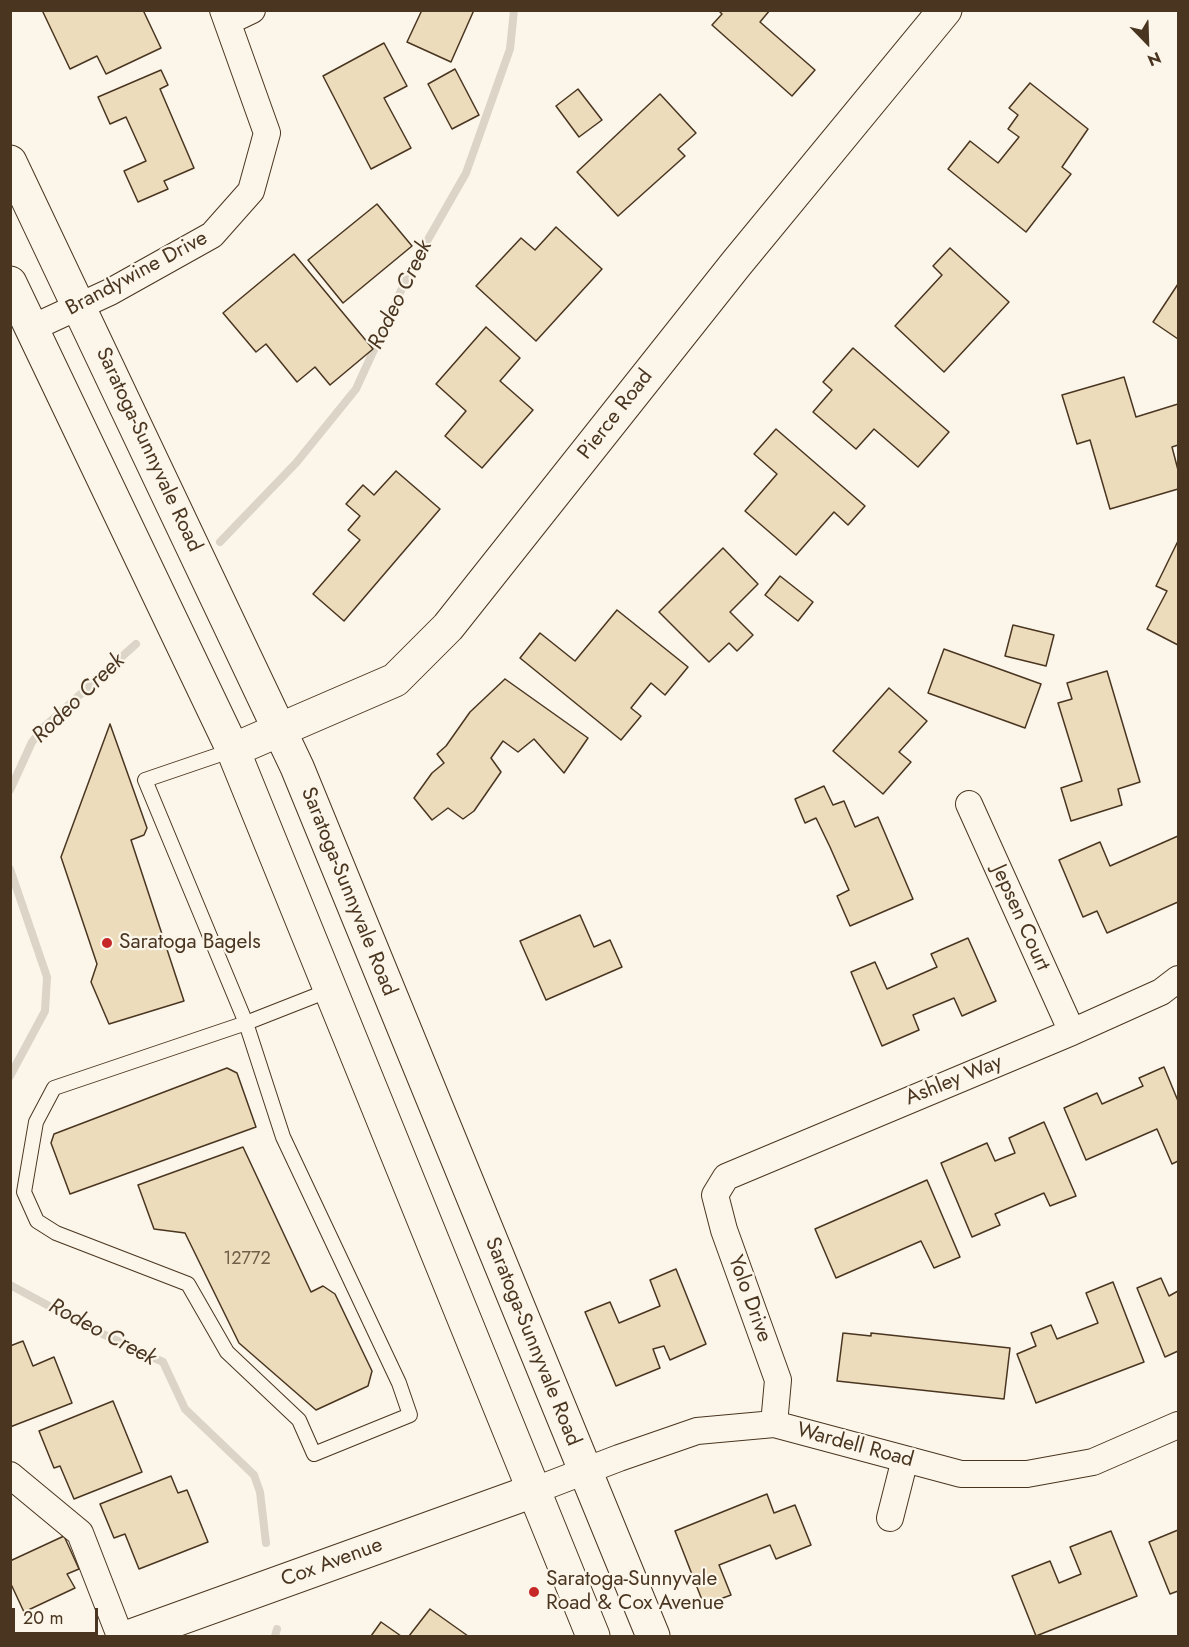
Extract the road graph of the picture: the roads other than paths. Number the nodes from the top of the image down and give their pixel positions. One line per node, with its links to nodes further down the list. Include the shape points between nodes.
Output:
1 (252, 10): 3 (street)
2 (945, 10): 8 (main road, Pierce Road, via 736,264 448,627 395,680)
3 (226, 16): 6 (street, Brandywine Drive, via 267,133 251,190 212,235)
4 (10, 162): 6 (main road, Saratoga-Sunnyvale Road)
5 (10, 283): 7 (main road)
6 (80, 307): 7 (street, Brandywine Drive); 8 (main road, Saratoga-Sunnyvale Road)
7 (32, 328): 9 (main road)
8 (281, 730): 9 (main road, Pierce Road); 19 (main road, Saratoga-Sunnyvale Road)
9 (233, 750): 12 (main road); 13 (lane, via 145,780)
10 (969, 804): 14 (street, Jepsen Court)
11 (1179, 979): 14 (street, Ashley Way, via 1161,992)
12 (330, 990): 13 (lane); 21 (main road)
13 (246, 1023): 13 (lane, via 283,1137 375,1330 410,1415 314,1454 299,1420 227,1352 188,1284 56,1233 37,1221 24,1192 36,1122 54,1088)
14 (1072, 1032): 15 (street, Ashley Way)
15 (726, 1177): 16 (street, Yolo Drive, via 715,1195 778,1380)
16 (774, 1424): 18 (street, Wardell Road); 19 (street, Wardell Road, via 697,1431)
17 (1179, 1425): 18 (street, Wardell Road, via 1093,1462 1027,1474 961,1474)
18 (905, 1459): 22 (street)
19 (584, 1471): 21 (street, Wardell Road); 26 (main road, Saratoga-Sunnyvale Road)
20 (10, 1475): 23 (street, via 80,1533)
21 (533, 1491): 24 (main road, Cox Avenue); 25 (main road)
22 (890, 1518)
23 (120, 1636)
24 (131, 1636)
25 (593, 1636)
26 (653, 1636)

